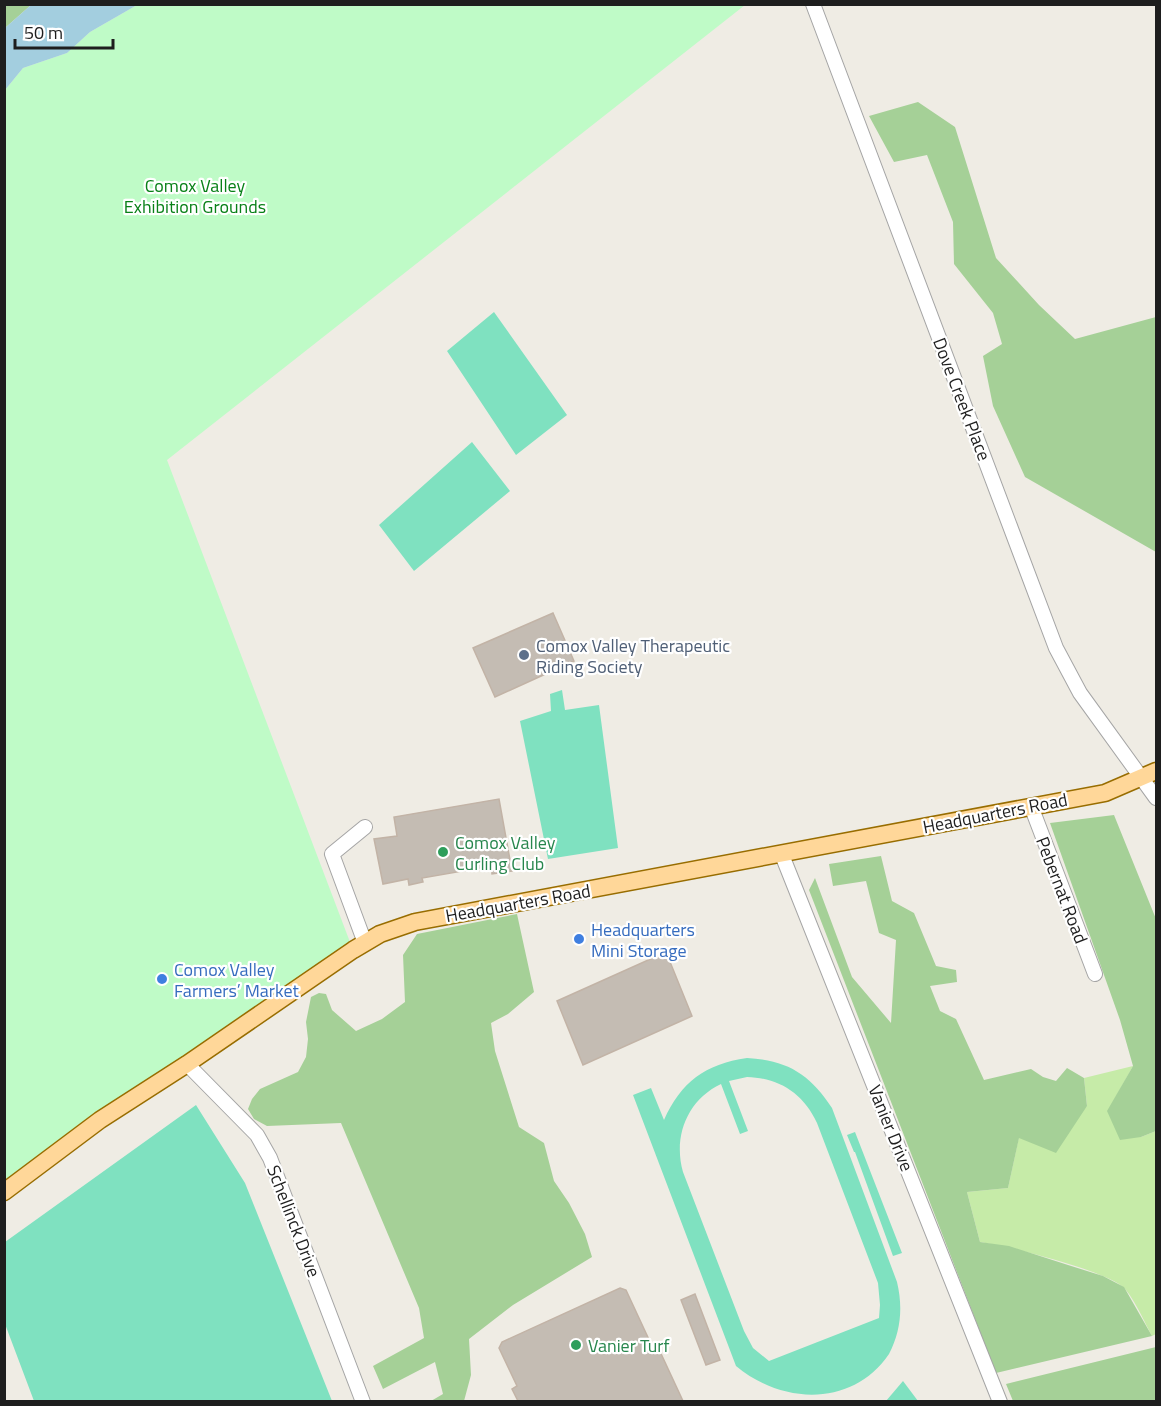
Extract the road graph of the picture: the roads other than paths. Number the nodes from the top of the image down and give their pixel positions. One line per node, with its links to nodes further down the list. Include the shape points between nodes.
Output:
1 (813, 4): 3 (street, Dove Creek Place, via 1056,648 1080,693)
2 (1156, 771): 3 (main road, Headquarters Road)
3 (1141, 779): 4 (street); 5 (main road, Headquarters Road, via 1105,793)
4 (1156, 798)
5 (1031, 806): 7 (main road, Headquarters Road); 9 (street, Pebernat Road)
6 (365, 827): 8 (street, via 332,854)
7 (782, 855): 8 (main road, Headquarters Road, via 415,922); 13 (street, Vanier Drive)
8 (365, 943): 10 (main road, Headquarters Road)
9 (1095, 974)
10 (187, 1064): 11 (main road, Headquarters Road, via 100,1120); 12 (street, Schellinck Drive, via 257,1135 270,1158)
11 (4, 1192)
12 (363, 1401)
13 (1000, 1401)

